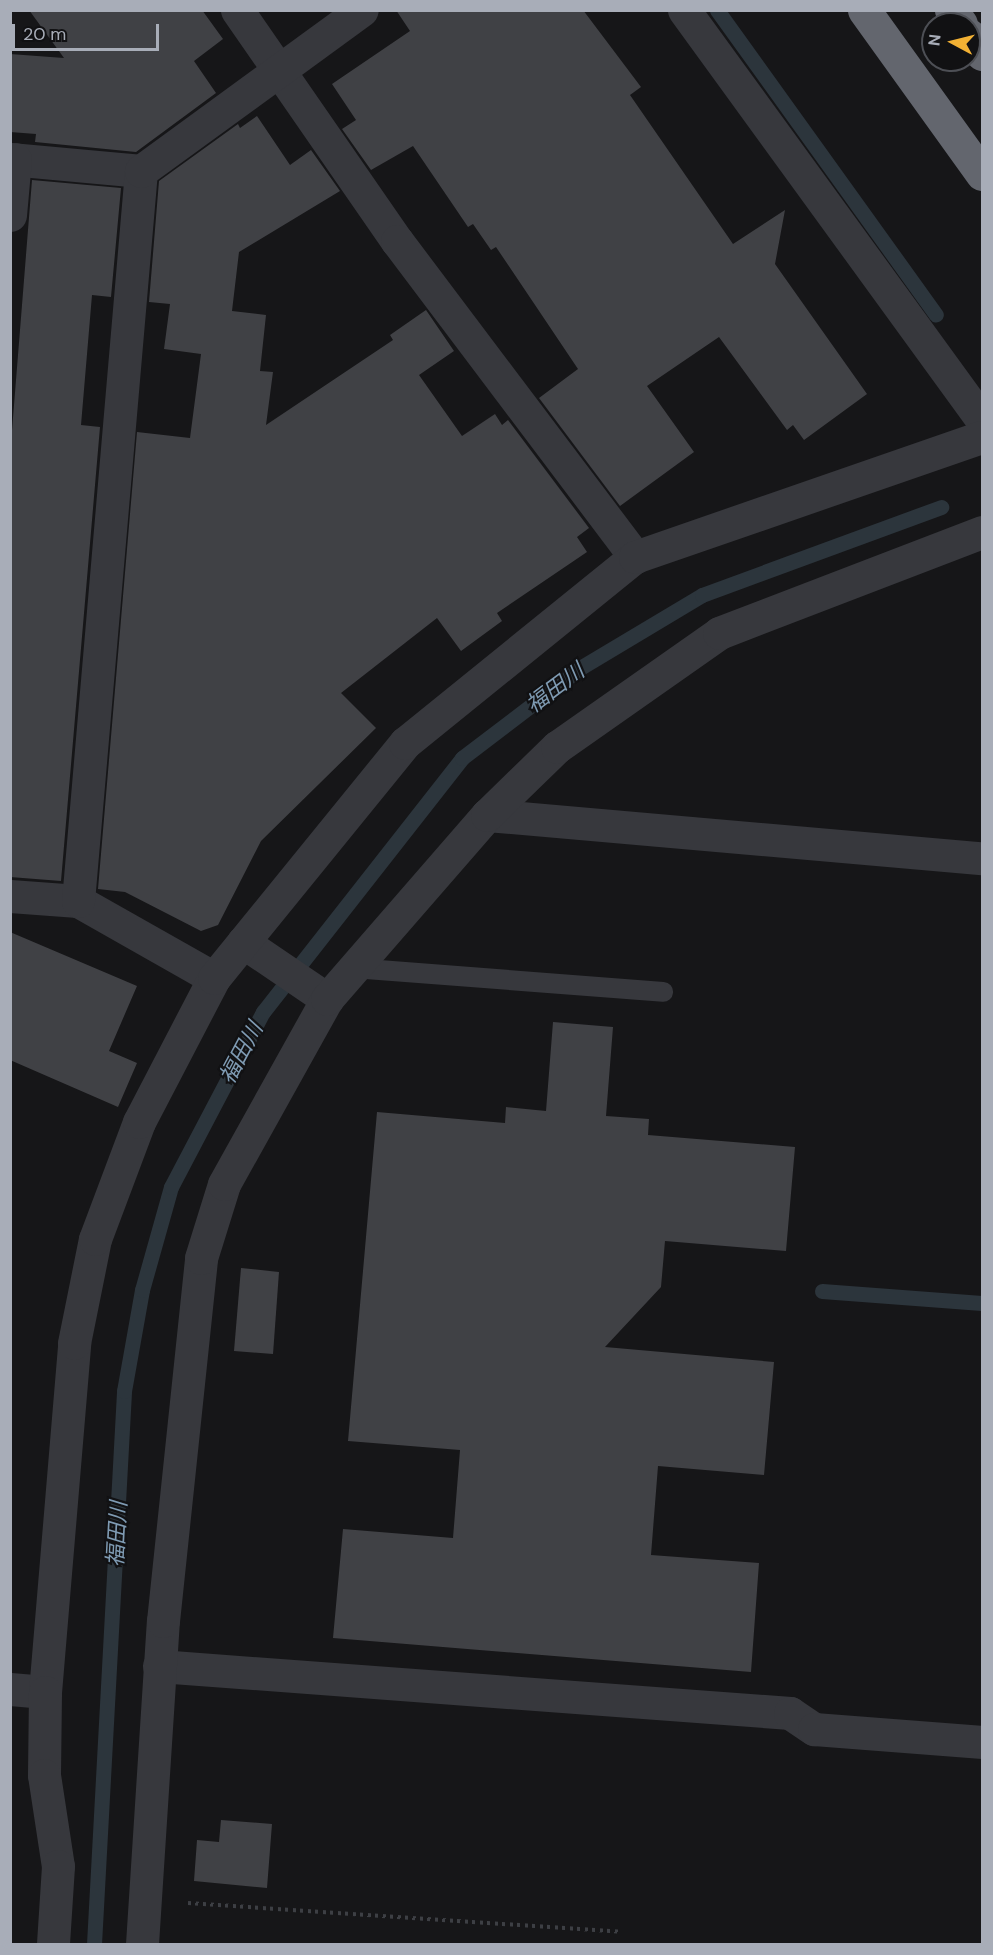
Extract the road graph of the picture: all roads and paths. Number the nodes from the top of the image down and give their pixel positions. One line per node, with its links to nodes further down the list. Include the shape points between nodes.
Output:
1 (237, 10): 5 (street)
2 (362, 10): 5 (street)
3 (684, 10): 10 (street)
4 (864, 10): 8 (highway)
5 (280, 70): 7 (street); 13 (street, via 397,241)
6 (13, 159): 7 (street); 9 (street)
7 (141, 171): 17 (street)
8 (982, 174)
9 (10, 215)
10 (982, 420)
11 (982, 437): 13 (street)
12 (982, 532): 14 (street, via 719,633 557,747)
13 (634, 557): 18 (street, via 405,743)
14 (487, 815): 15 (street); 19 (street)
15 (982, 858)
16 (10, 896): 17 (street)
17 (78, 901): 20 (street)
18 (251, 947): 20 (street); 22 (street)
19 (353, 968): 21 (lane); 22 (street)
20 (214, 978): 25 (street, via 139,1122 94,1239 74,1343)
21 (663, 992)
22 (318, 993): 23 (street, via 224,1184 201,1258)
23 (159, 1666): 26 (street, via 790,1713 814,1729); 27 (street)
24 (10, 1689): 25 (street)
25 (45, 1692): 29 (street, via 44,1775 58,1866)
26 (982, 1742)
27 (145, 1900): 28 (path); 30 (street)
28 (621, 1932)
29 (52, 1944)
30 (142, 1944)

